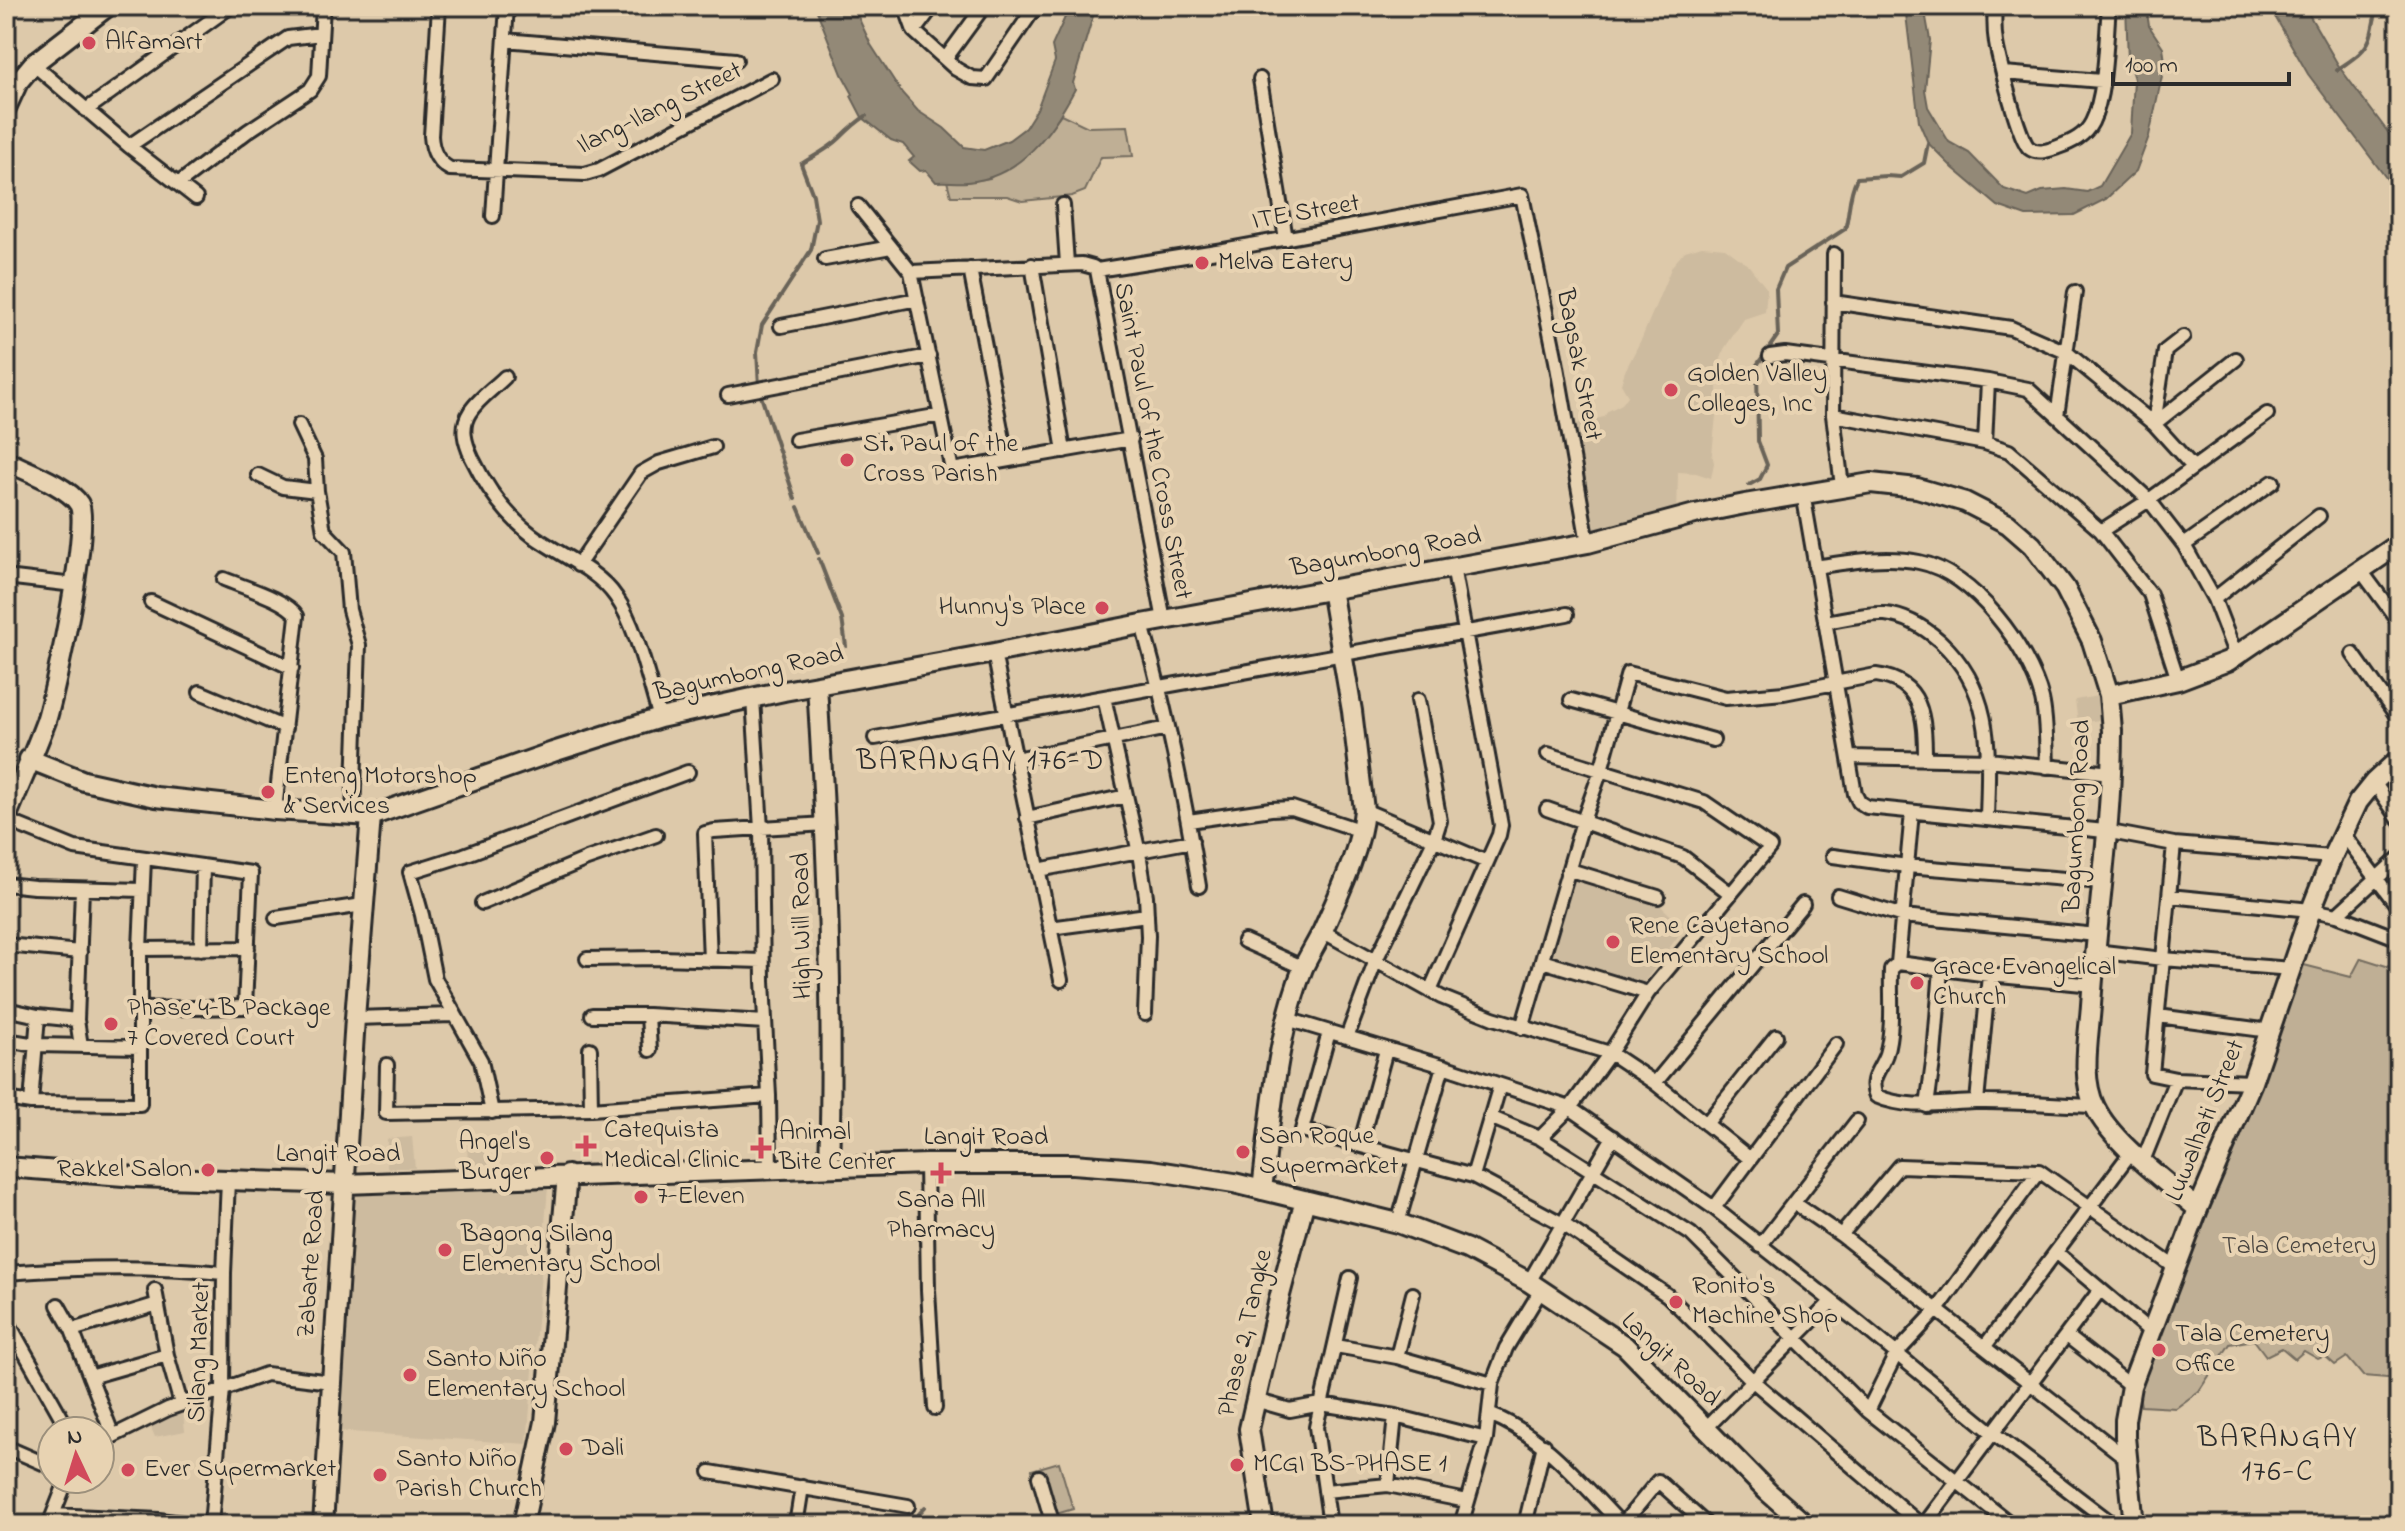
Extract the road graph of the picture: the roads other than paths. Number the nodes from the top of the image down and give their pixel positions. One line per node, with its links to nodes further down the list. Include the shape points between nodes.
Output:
1 (108, 6): 17 (street)
2 (231, 6): 23 (street)
3 (323, 6): 13 (street)
4 (439, 6): 25 (street, Ilang-Ilang Street, via 432,148 450,169)
5 (507, 6): 14 (street)
6 (905, 6): 12 (street)
7 (933, 6): 12 (street)
8 (984, 6): 15 (street)
9 (1036, 6): 15 (street, via 986,79 972,78)
10 (1995, 6): 18 (street)
11 (2108, 6): 21 (street)
12 (914, 31): 15 (street)
13 (321, 34): 24 (street, via 288,38); 26 (street, via 319,76 310,90)
14 (505, 40): 16 (street); 25 (street)
15 (946, 58)
16 (736, 60)
17 (33, 64): 22 (street); 23 (street)
18 (2004, 73): 21 (street); 21 (street, via 2024,142 2040,152 2077,140 2091,124)
19 (772, 79): 25 (street, Ilang-Ilang Street, via 599,170)
20 (1260, 79): 32 (street)
21 (2101, 81)
22 (6, 108)
23 (86, 110): 24 (street)
24 (129, 146): 26 (street)
25 (496, 170): 31 (street)
26 (178, 184): 28 (street)
27 (1522, 195): 32 (street, ITE Street); 76 (street, Bagsak Street)
28 (196, 198)
29 (1063, 205): 36 (street)
30 (858, 206): 33 (street)
31 (493, 216)
32 (1286, 239): 39 (street, ITE Street)
33 (891, 247): 35 (street); 40 (street)
34 (1834, 254): 43 (street)
35 (825, 259)
36 (1067, 264): 37 (street); 39 (street)
37 (1032, 265): 38 (street); 64 (street)
38 (970, 269): 40 (street); 65 (street)
39 (1097, 270): 60 (street, Saint Paul of the Cross Street)
40 (911, 272): 42 (street)
41 (2075, 292): 46 (street)
42 (917, 299): 44 (street); 47 (street)
43 (1833, 302): 46 (street, via 2011,328); 50 (street)
44 (781, 326)
45 (2183, 337): 58 (street, via 2165,351)
46 (2066, 352): 57 (street); 58 (street)
47 (929, 356): 53 (street); 55 (street)
48 (1770, 356): 50 (street)
49 (2236, 359): 58 (street)
50 (1833, 360): 52 (street); 56 (street)
51 (505, 377): 79 (street, via 471,410 465,423 467,447 513,519)
52 (1988, 381): 57 (street, via 2028,389); 62 (street)
53 (728, 395)
54 (2267, 414): 67 (street)
55 (941, 415): 61 (street); 65 (street, via 952,470)
56 (1833, 415): 62 (street); 70 (street)
57 (2057, 416): 73 (street)
58 (2154, 424): 67 (street)
59 (299, 425): 71 (street, via 315,459)
60 (1131, 439): 64 (street); 90 (street, Saint Paul of the Cross Street)
61 (796, 440)
62 (1985, 443): 75 (street, via 2009,451)
63 (713, 447): 79 (street, via 641,473)
64 (1064, 451): 65 (street)
65 (1007, 460)
66 (6, 461): 85 (street, via 67,492 81,506)
67 (2193, 467): 73 (street)
68 (258, 475): 71 (street, via 283,487)
69 (2273, 482): 78 (street)
70 (1842, 486): 72 (street, Bagumbong Road); 105 (street, Bagumbong Road, via 1886,484 1933,492 1977,508 2020,533 2074,603)
71 (317, 491): 136 (street, via 324,531 344,552 349,610 359,645)
72 (1803, 493): 76 (street, Bagumbong Road, via 1695,514); 81 (street)
73 (2149, 500): 75 (street); 78 (street)
74 (2319, 516): 87 (street)
75 (2101, 531): 100 (street, via 2150,594)
76 (1588, 543): 80 (street, Bagumbong Road)
77 (2399, 544): 82 (street)
78 (2184, 545): 87 (street)
79 (578, 565): 112 (street, via 604,583 624,609)
80 (1453, 567): 86 (street, Bagumbong Road); 94 (street)
81 (1815, 567): 91 (street); 126 (street, via 1861,560 1922,562 1949,573 1972,592 1997,615 2035,677 2043,702)
82 (2362, 572): 92 (street); 98 (street)
83 (6, 577): 85 (street)
84 (224, 579): 99 (street, via 294,611)
85 (74, 585): 122 (street, via 55,692)
86 (1331, 589): 90 (street, Bagumbong Road); 96 (street)
87 (2214, 599): 98 (street)
88 (151, 602): 99 (street)
89 (1567, 614): 94 (street)
90 (1164, 620): 93 (street, Bagumbong Road)
91 (1825, 622): 101 (street); 125 (street, via 1886,614 1934,636 1952,652 1976,689)
92 (2399, 622)
93 (1142, 624): 95 (street, Bagumbong Road); 103 (street)
94 (1466, 633): 96 (street); 157 (street, via 1501,825)
95 (994, 653): 102 (street, Bagumbong Road); 111 (street)
96 (1341, 654): 103 (street); 134 (street)
97 (2353, 654): 113 (street)
98 (2236, 656): 100 (street)
99 (292, 668): 114 (street)
100 (2178, 680): 105 (street)
101 (1836, 682): 110 (street, via 1726,698 1628,673); 120 (street); 121 (street, via 1876,675 1904,685 1922,712)
102 (817, 685): 107 (street, Bagumbong Road); 143 (street, High Will Road)
103 (1159, 687): 106 (street); 115 (street)
104 (200, 692): 114 (street)
105 (2109, 695): 129 (street, Bagumbong Road)
106 (1104, 697): 111 (street); 117 (street)
107 (753, 698): 112 (street, Bagumbong Road); 144 (street)
108 (1418, 700): 149 (street, via 1440,821)
109 (1571, 700): 110 (street)
110 (1616, 712): 118 (street); 127 (street)
111 (1007, 715): 116 (street); 123 (street)
112 (660, 718): 136 (street, Bagumbong Road)
113 (2399, 719)
114 (285, 728): 133 (street)
115 (1168, 728): 117 (street); 141 (street)
116 (875, 738)
117 (1114, 739): 123 (street); 131 (street)
118 (1713, 740)
119 (1548, 754): 127 (street)
120 (1850, 757): 121 (street); 135 (street, via 1859,802)
121 (1925, 758): 125 (street)
122 (29, 759): 133 (street, Bagumbong Road, via 84,781 156,797); 139 (street)
123 (1016, 759): 137 (street)
124 (2399, 759): 130 (street, Luwalhati Street)
125 (1989, 760): 126 (street); 138 (street)
126 (2047, 767): 129 (street)
127 (1601, 770): 142 (street); 168 (street, via 1704,802 1770,847)
128 (688, 772): 209 (street, via 410,872 435,979)
129 (2111, 773): 146 (street, Bagumbong Road)
130 (2374, 782): 140 (street); 147 (street, Luwalhati Street)
131 (1126, 796): 137 (street); 152 (street)
132 (1547, 809): 142 (street)
133 (275, 810): 136 (street, Bagumbong Road)
134 (1364, 810): 145 (street); 149 (street)
135 (1912, 812): 138 (street); 159 (street)
136 (362, 815): 174 (street, Zabarte Road)
137 (1027, 818): 160 (street)
138 (1987, 818): 146 (street)
139 (6, 819): 156 (street, via 75,848)
140 (2399, 819)
141 (1189, 821): 145 (street, via 1292,808); 150 (street)
142 (1583, 821): 161 (street); 168 (street, via 1683,857)
143 (826, 824): 144 (street); 257 (street, High Will Road)
144 (761, 829): 193 (street, via 705,833); 195 (street)
145 (1362, 831): 182 (street)
146 (2105, 831): 151 (street); 163 (street, Bagumbong Road)
147 (2343, 834): 154 (street, Luwalhati Street); 162 (street)
148 (656, 835): 172 (street)
149 (1434, 840): 157 (street); 194 (street)
150 (1192, 841): 152 (street); 165 (street)
151 (2174, 844): 154 (street); 170 (street)
152 (1139, 853): 160 (street); 177 (street)
153 (1833, 856): 159 (street)
154 (2332, 857): 176 (street, Luwalhati Street)
155 (2399, 858): 162 (street)
156 (144, 859): 158 (street); 167 (street)
157 (1487, 862): 204 (street)
158 (203, 866): 187 (street, via 251,873); 189 (street)
159 (1907, 866): 163 (street); 179 (street)
160 (1038, 870): 181 (street)
161 (1570, 870): 171 (street); 196 (street)
162 (2376, 877): 175 (street); 178 (street)
163 (2102, 882): 185 (street, Bagumbong Road)
164 (6, 884): 166 (street)
165 (1199, 886)
166 (82, 889): 167 (street); 190 (street)
167 (141, 890): 188 (street)
168 (1731, 894): 205 (street)
169 (1838, 896): 179 (street)
170 (2169, 896): 176 (street); 192 (street)
171 (1658, 897)
172 (482, 903)
173 (1803, 904): 236 (street)
174 (363, 905): 180 (street); 214 (street, Zabarte Road)
175 (2399, 908)
176 (2311, 910): 178 (street); 200 (street, Luwalhati Street)
177 (1147, 915): 181 (street); 208 (street)
178 (2337, 915): 183 (street)
179 (1903, 916): 185 (street); 197 (street)
180 (276, 918)
181 (1050, 928): 202 (street)
182 (1322, 931): 194 (street); 198 (street)
183 (2399, 939)
184 (1244, 941): 198 (street)
185 (2096, 943): 192 (street); 203 (street, Bagumbong Road)
186 (6, 945): 190 (street)
187 (248, 948): 189 (street); 207 (street, via 245,1007)
188 (140, 949): 189 (street); 207 (street)
189 (201, 949)
190 (80, 952): 216 (street)
191 (587, 959): 193 (street)
192 (2163, 959): 200 (street); 213 (street)
193 (710, 960): 195 (street)
194 (1376, 960): 204 (street); 222 (street)
195 (762, 961): 217 (street)
196 (1542, 961): 205 (street); 218 (street)
197 (1898, 963): 199 (street); 242 (street, via 1891,969 1888,1044 1873,1090 1893,1102)
198 (1304, 968): 215 (street)
199 (1941, 969): 201 (street); 242 (street)
200 (2292, 969): 219 (street, Luwalhati Street)
201 (1989, 975): 203 (street); 240 (street)
202 (1061, 980)
203 (2093, 985): 243 (street, Bagumbong Road, via 2087,1079)
204 (1430, 991): 218 (street)
205 (1648, 993): 231 (street)
206 (6, 1009): 212 (street)
207 (141, 1009): 227 (street)
208 (1145, 1014)
209 (453, 1015): 214 (street); 246 (street, via 481,1061)
210 (592, 1015): 211 (street)
211 (648, 1015): 217 (street); 229 (street)
212 (38, 1016): 216 (street); 225 (street)
213 (2158, 1016): 219 (street); 234 (street, via 2152,1074)
214 (355, 1018): 265 (street, Zabarte Road)
215 (1287, 1019): 220 (street); 266 (street)
216 (77, 1020): 226 (street)
217 (765, 1022): 238 (street)
218 (1522, 1028): 231 (street)
219 (2270, 1031): 235 (street, Luwalhati Street)
220 (1329, 1032): 222 (street); 252 (street, via 1302,1130)
221 (1776, 1036): 249 (street)
222 (1347, 1037): 230 (street)
223 (6, 1040): 225 (street)
224 (1836, 1044): 254 (street)
225 (36, 1045): 226 (street); 241 (street)
226 (81, 1046): 227 (street)
227 (140, 1047): 241 (street, via 140,1104)
228 (590, 1049): 245 (street)
229 (650, 1050)
230 (1386, 1050): 233 (street); 252 (street)
231 (1610, 1053): 236 (street); 244 (street)
232 (387, 1065): 246 (street, via 386,1113)
233 (1443, 1066): 237 (street); 255 (street)
234 (2176, 1079): 235 (street); 253 (street)
235 (2252, 1082): 271 (street, Luwalhati Street)
236 (1655, 1083): 249 (street)
237 (1500, 1085): 244 (street); 247 (street)
238 (769, 1096): 245 (street); 259 (street)
239 (6, 1099): 241 (street)
240 (1977, 1102): 242 (street); 243 (street)
241 (31, 1103)
242 (1927, 1106)
243 (2094, 1106): 253 (street, Bagumbong Road)
244 (1570, 1108): 250 (street); 251 (street)
245 (591, 1109): 246 (street)
246 (492, 1112)
247 (1490, 1117): 251 (street); 263 (street)
248 (1857, 1121): 268 (street)
249 (1706, 1124): 254 (street)
250 (1613, 1137): 261 (street); 270 (street)
251 (1540, 1138): 261 (street)
252 (1360, 1145): 255 (street)
253 (2137, 1156): 269 (street); 271 (street, Bagumbong Road)
254 (1749, 1158): 270 (street)
255 (1417, 1161): 263 (street); 272 (street)
256 (926, 1164): 257 (street, Langit Road); 266 (street, Langit Road, via 1099,1166); 307 (street)
257 (829, 1166): 259 (street, Langit Road)
258 (6, 1167): 264 (street, Langit Road)
259 (770, 1169): 262 (street, Langit Road)
260 (2039, 1171): 269 (street); 274 (street, via 1899,1166); 286 (street)
261 (1595, 1172): 273 (street); 291 (street, via 1691,1234)
262 (567, 1175): 265 (street, Langit Road); 338 (street, via 545,1422)
263 (1473, 1176): 273 (street)
264 (228, 1180): 265 (street, Langit Road); 279 (street, Silang Market)
265 (344, 1184): 299 (street, Zabarte Road)
266 (1262, 1190): 267 (street, Langit Road)
267 (1305, 1200): 272 (street, Langit Road); 304 (street, Phase 2, Tangke)
268 (1794, 1203): 274 (street); 275 (street)
269 (2090, 1207): 276 (street); 277 (street)
270 (1714, 1208): 275 (street)
271 (2198, 1209): 277 (street, Luwalhati Street)
272 (1398, 1223): 281 (street, Langit Road, via 1467,1249)
273 (1563, 1224): 281 (street); 298 (street, via 1667,1295)
274 (1841, 1235): 286 (street)
275 (1760, 1246): 284 (street)
276 (2056, 1252): 282 (street); 293 (street)
277 (2176, 1268): 289 (street, Luwalhati Street)
278 (6, 1273): 279 (street, via 116,1267)
279 (224, 1273): 303 (street, Silang Market)
280 (1350, 1278): 292 (street)
281 (1535, 1286): 301 (street); 313 (street, Langit Road, via 1625,1346)
282 (2100, 1290): 289 (street); 290 (street)
283 (1413, 1294): 296 (street)
284 (1831, 1302): 291 (street); 294 (street)
285 (58, 1305): 288 (street)
286 (1937, 1310): 293 (street); 294 (street)
287 (6, 1319): 310 (street)
288 (72, 1330): 295 (street, via 156,1297); 297 (street)
289 (2152, 1333): 302 (street, Luwalhati Street)
290 (2067, 1336): 300 (street); 302 (street)
291 (1794, 1338): 298 (street); 308 (street)
292 (1336, 1346): 296 (street); 306 (street)
293 (1985, 1346): 300 (street)
294 (1896, 1354): 308 (street); 314 (street)
295 (167, 1355): 297 (street); 305 (street)
296 (1397, 1357): 301 (street)
297 (90, 1377): 311 (street)
298 (1753, 1381): 313 (street); 347 (street)
299 (331, 1382): 303 (street, via 266,1374); 336 (street, Zabarte Road)
300 (2032, 1383): 314 (street); 319 (street)
301 (1492, 1384): 309 (street)
302 (2131, 1386): 319 (street, Luwalhati Street)
303 (223, 1389): 305 (street); 335 (street, Silang Market)
304 (1255, 1400): 306 (street, via 1290,1410); 341 (street, Phase 2, Tangke, via 1249,1440)
305 (181, 1404): 315 (street)
306 (1321, 1404): 312 (street); 326 (street, via 1316,1427)
307 (935, 1408)
308 (1868, 1411): 323 (street)
309 (1489, 1414): 316 (street); 317 (street)
310 (60, 1415)
311 (105, 1415)
312 (1395, 1416): 316 (street); 324 (street)
313 (1705, 1429): 346 (street, Langit Road)
314 (1993, 1433): 323 (street); 349 (street)
315 (116, 1435)
316 (1486, 1439): 328 (street)
317 (1544, 1445): 333 (street); 344 (street)
318 (6, 1447): 320 (street)
319 (2126, 1458): 350 (street, Luwalhati Street)
320 (36, 1460)
321 (710, 1472): 325 (street)
322 (1039, 1477): 340 (street)
323 (1956, 1483): 347 (street); 348 (street)
324 (1388, 1485): 326 (street); 328 (street)
325 (802, 1487): 329 (street); 339 (street)
326 (1325, 1491): 342 (street)
327 (61, 1495): 330 (street)
328 (1467, 1501): 343 (street)
329 (908, 1506)
330 (51, 1520): 331 (street)
331 (102, 1521): 332 (street)
332 (159, 1523): 334 (street)
333 (1528, 1524)
334 (199, 1525)
335 (211, 1525)
336 (323, 1525): 337 (street)
337 (331, 1525)
338 (523, 1525)
339 (796, 1525)
340 (1053, 1525)
341 (1264, 1525)
342 (1330, 1525)
343 (1461, 1525)
344 (1622, 1525): 345 (street, via 1658,1481)
345 (1707, 1525)
346 (1806, 1525)
347 (1922, 1525)
348 (2012, 1525)
349 (2114, 1525)
350 (2134, 1525)

